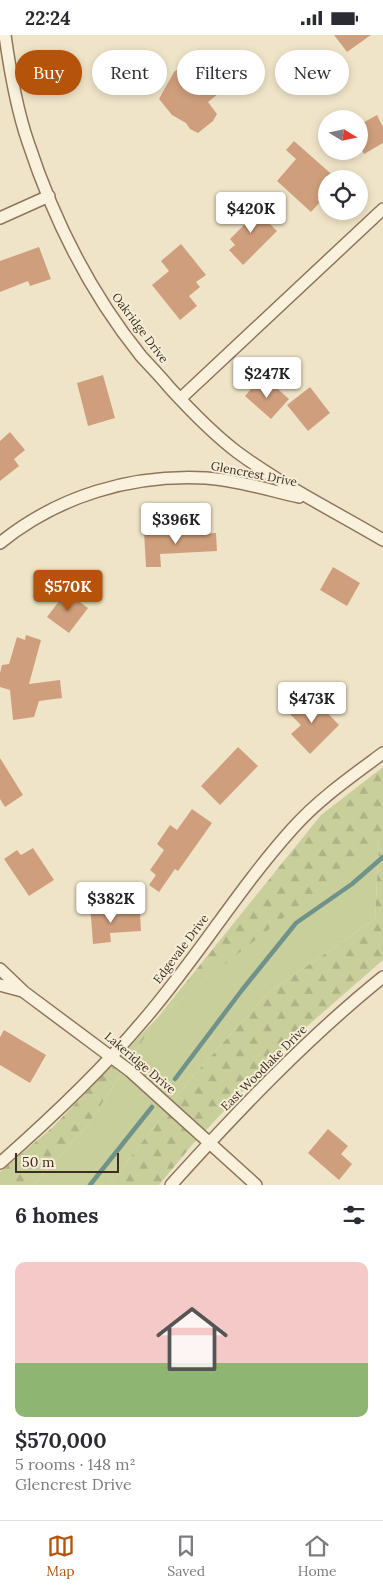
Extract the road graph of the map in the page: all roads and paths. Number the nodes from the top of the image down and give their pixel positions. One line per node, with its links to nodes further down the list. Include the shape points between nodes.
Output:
1 (5, 35): 2 (street, Oakridge Drive, via 20,115)
2 (49, 196): 4 (street); 5 (street, Oakridge Drive, via 78,259 107,307 140,355)
3 (383, 209): 5 (street)
4 (0, 218)
5 (180, 399): 6 (street, Oakridge Drive, via 206,427 236,451)
6 (308, 499): 7 (street, Oakridge Drive); 8 (street, Glencrest Drive, via 233,482 145,480 114,485 64,504)
7 (383, 540)
8 (0, 543)
9 (383, 753): 14 (street, Edgevale Drive, via 337,787 294,826 249,879 143,1021)
10 (0, 969): 13 (street, Lakeridge Drive)
11 (383, 977): 15 (street, East Woodlake Drive, via 262,1088)
12 (0, 985): 13 (street)
13 (24, 992): 14 (street, Lakeridge Drive)
14 (112, 1056): 15 (street, Lakeridge Drive); 16 (street, Edgevale Drive)
15 (209, 1143): 17 (street, East Woodlake Drive); 18 (street, Lakeridge Drive)
16 (0, 1163)
17 (171, 1185)
18 (256, 1185)

